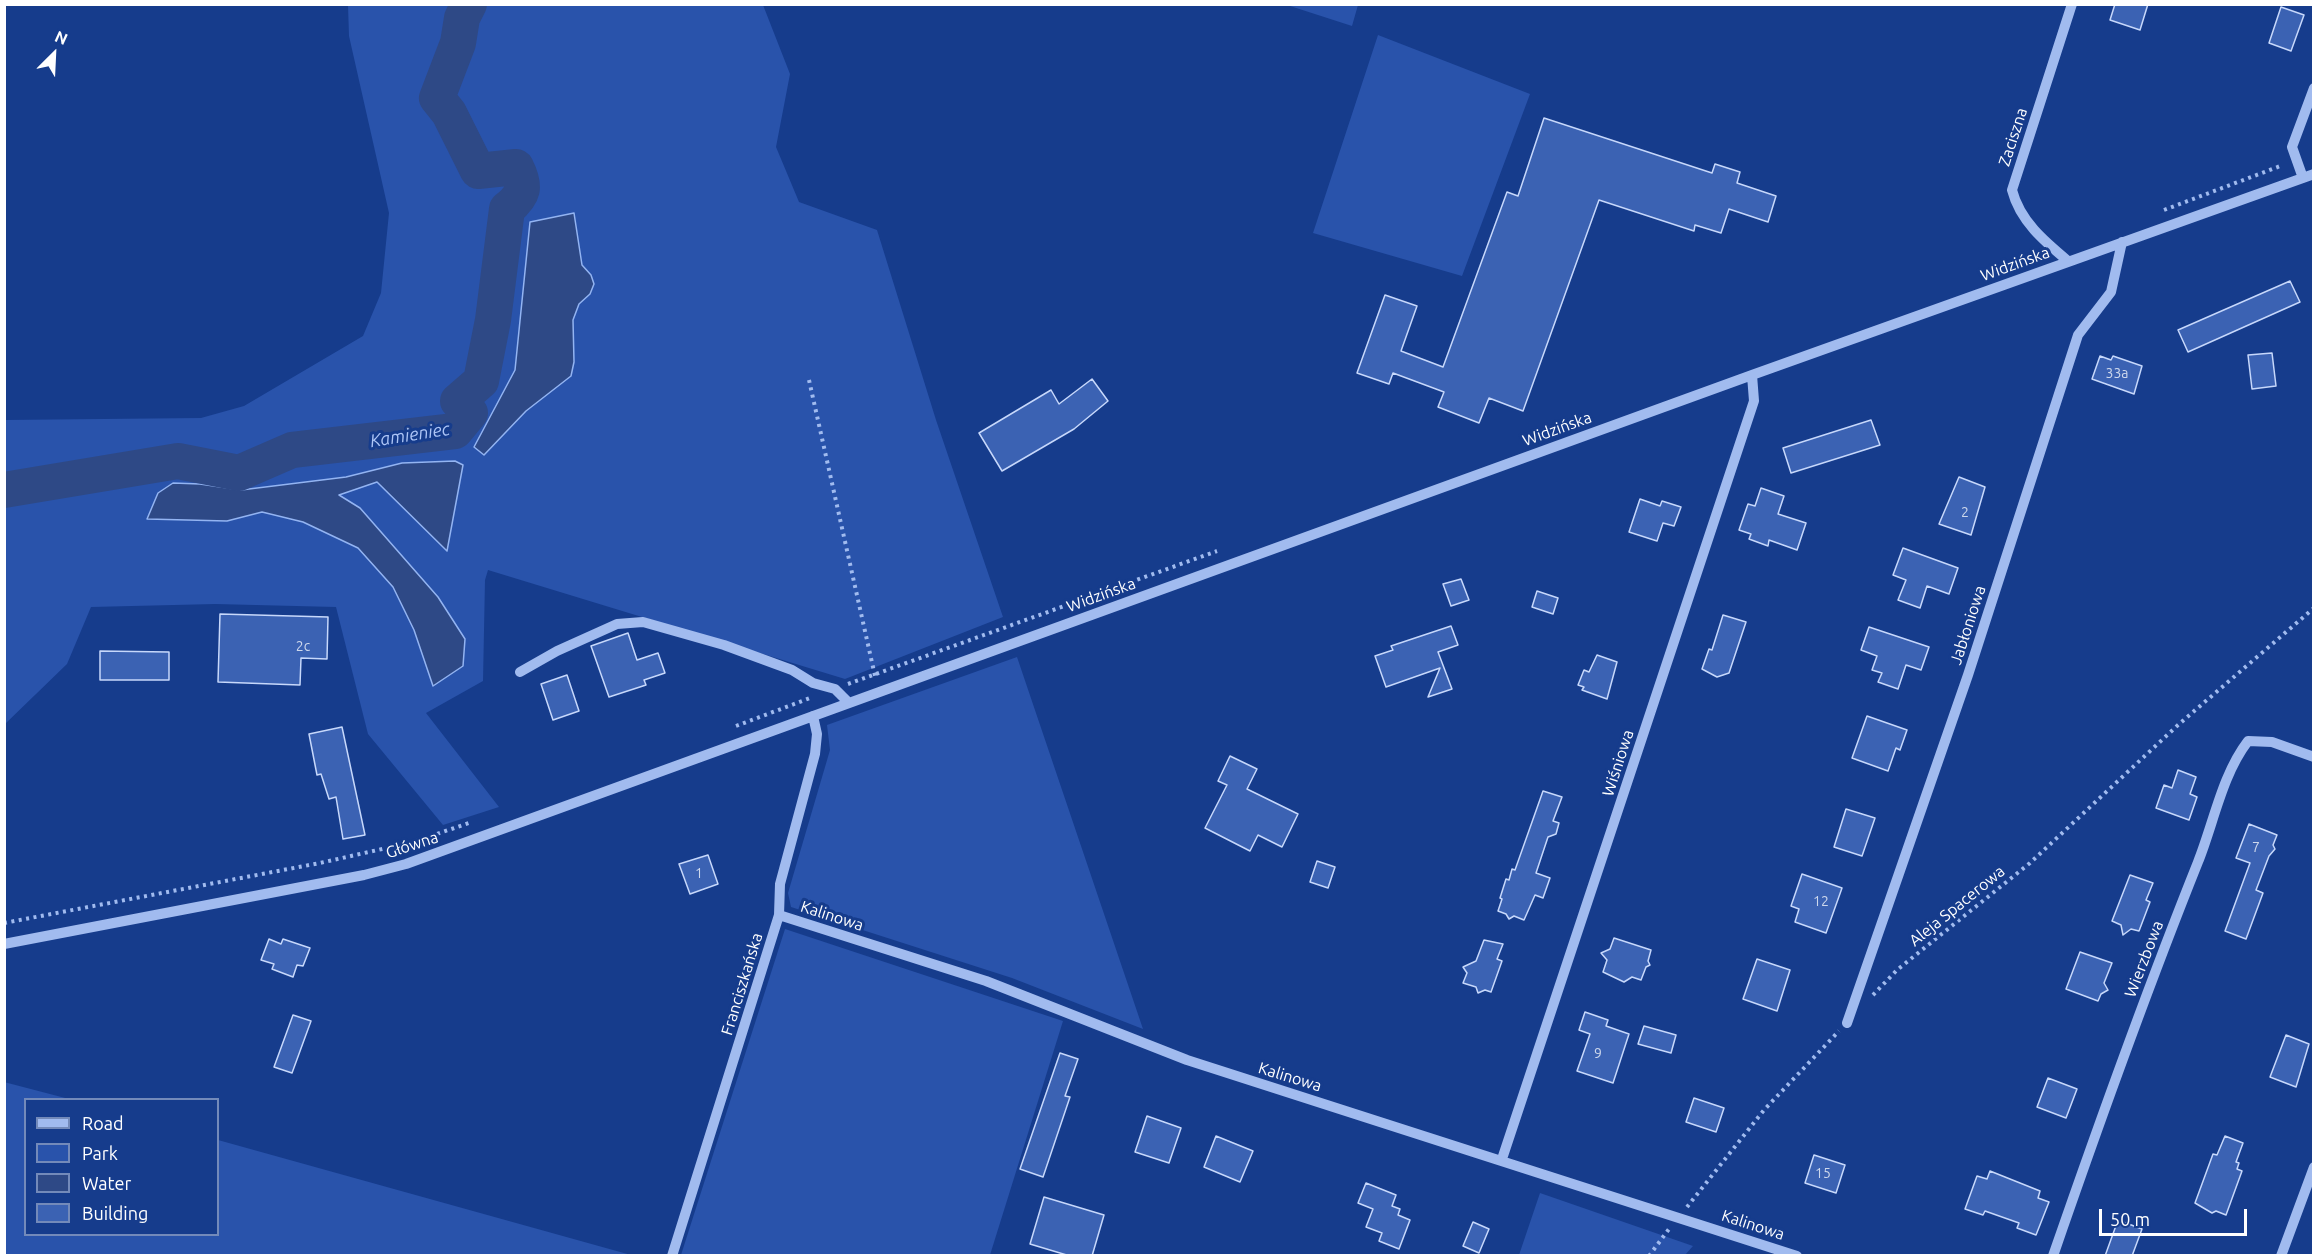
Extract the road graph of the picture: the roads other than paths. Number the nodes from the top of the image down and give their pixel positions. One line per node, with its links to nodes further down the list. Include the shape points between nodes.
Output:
1 (2072, 4): 5 (street, Zaciszna, via 2012,190 2024,219)
2 (2313, 88): 3 (street, via 2292,147)
3 (2308, 176): 4 (street, Widzińska)
4 (2122, 242): 5 (street, Widzińska); 13 (street, Jabłoniowa, via 2111,292 2078,335 1968,675)
5 (2068, 261): 6 (street, Widzińska)
6 (1752, 375): 8 (street, Widzińska); 14 (street, Wiśniowa, via 1754,401)
7 (520, 672): 8 (street, via 616,624 643,622 792,670 813,683 835,689)
8 (849, 703): 9 (street, Widzińska)
9 (813, 716): 11 (street, Franciszkańska, via 818,734 815,754 780,884); 12 (street, Główna, via 406,864)
10 (2313, 757): 18 (street, Wierzbowa, via 2272,742 2248,741 2235,758)
11 (779, 915): 14 (street, Kalinowa, via 986,981 1187,1060); 16 (street, Franciszkańska)
12 (4, 944)
13 (1847, 1023)
14 (1502, 1159): 17 (street, Kalinowa)
15 (2313, 1167): 19 (street)
16 (672, 1256)
17 (1797, 1256)
18 (2053, 1256)
19 (2281, 1256)

